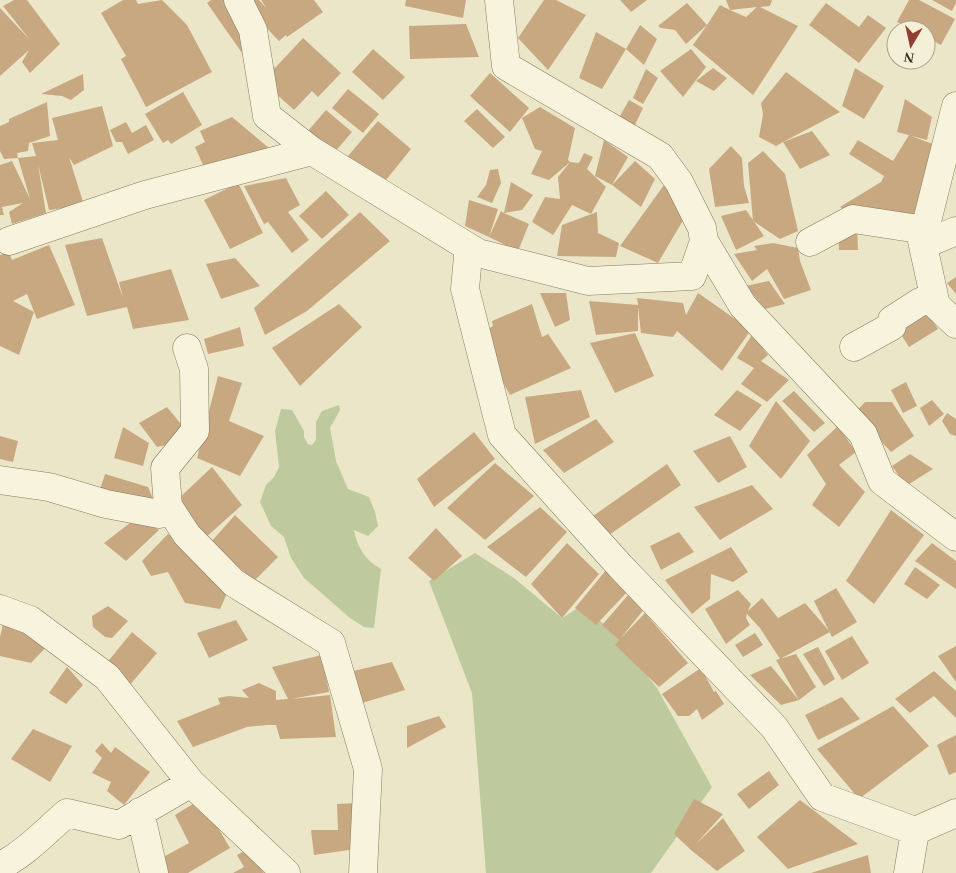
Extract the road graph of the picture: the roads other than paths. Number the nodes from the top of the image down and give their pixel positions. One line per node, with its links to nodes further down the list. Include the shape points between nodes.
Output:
1 (238, 0): 4 (street, via 253,30 268,116)
2 (499, 0): 7 (street, via 506,66 660,156 702,228)
3 (956, 106): 6 (street)
4 (312, 151): 8 (street, via 145,195); 10 (street)
5 (956, 231): 6 (street)
6 (924, 238): 9 (street, via 853,219); 11 (street)
7 (704, 241): 10 (street, via 692,276 588,281); 17 (street, via 743,306 863,434 882,481)
8 (9, 242)
9 (810, 242)
10 (478, 253): 22 (street, via 468,256 465,289 502,435 620,566 774,728 822,797)
11 (934, 296): 12 (street, via 936,305); 13 (street, via 892,320 892,326)
12 (956, 324)
13 (854, 347)
14 (187, 348): 16 (street, via 194,368 195,431 165,468)
15 (0, 480): 16 (street, via 159,514)
16 (168, 506): 26 (street, via 187,535 234,583 331,643 368,769)
17 (956, 537)
18 (0, 609): 19 (street, via 30,620 107,678)
19 (191, 783): 20 (street); 25 (street)
20 (140, 812): 23 (street, via 119,825 67,812); 24 (street)
21 (956, 813): 22 (street)
22 (914, 831): 27 (street)
23 (0, 866)
24 (154, 873)
25 (286, 873)
26 (362, 873)
27 (908, 873)

